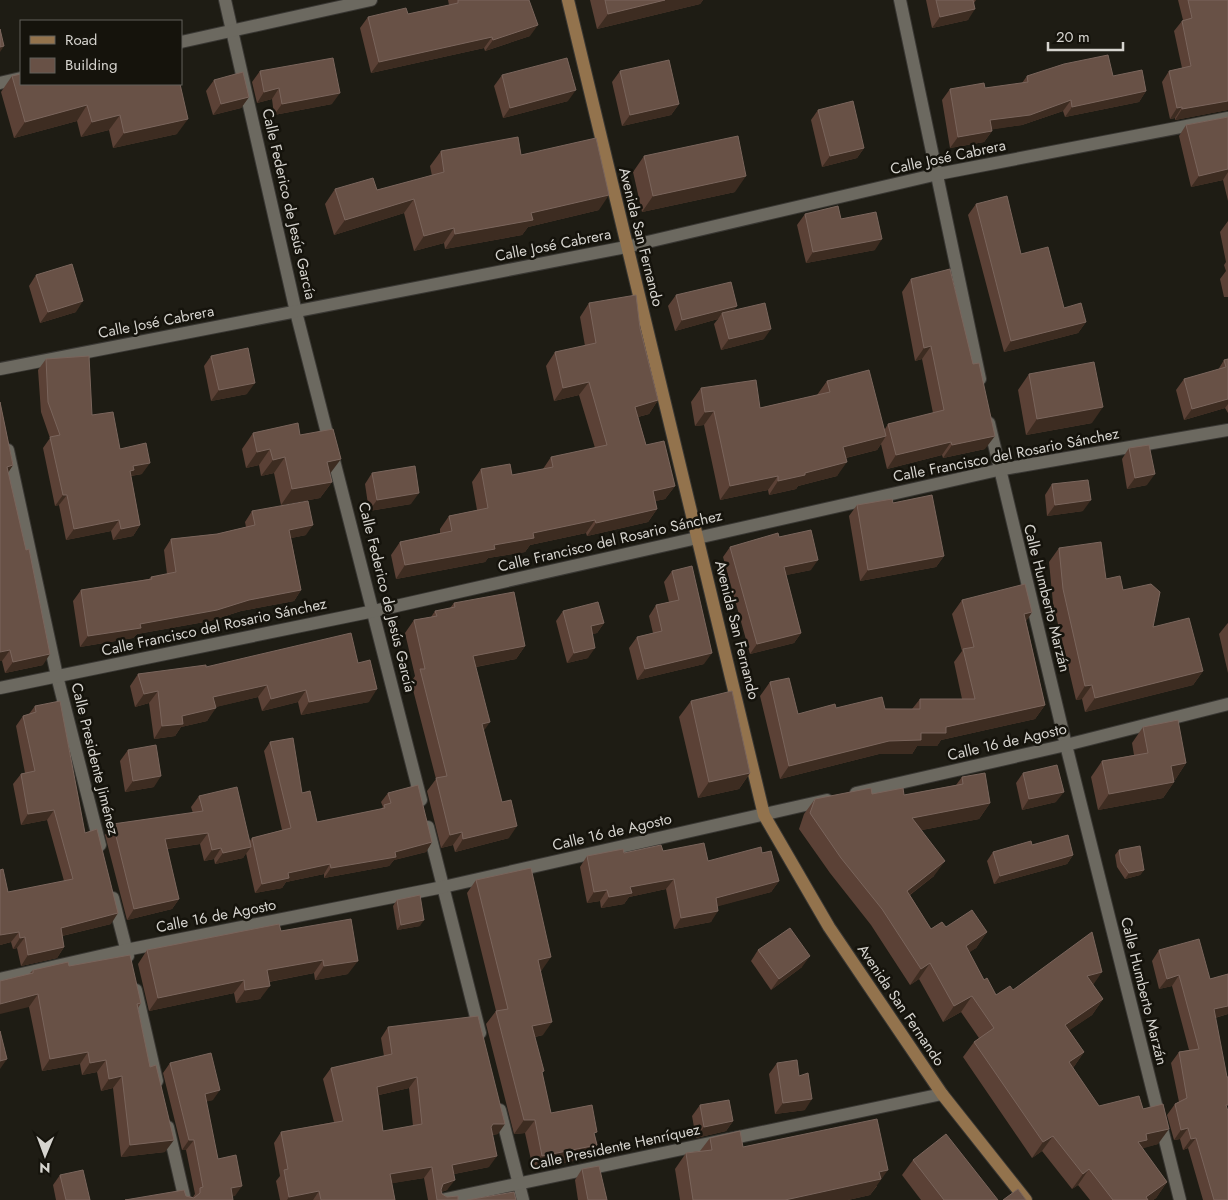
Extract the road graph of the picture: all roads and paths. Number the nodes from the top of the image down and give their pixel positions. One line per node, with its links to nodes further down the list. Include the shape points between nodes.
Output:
1 (225, 0): 5 (street, Calle Federico de Jesús García)
2 (371, 0): 5 (street)
3 (568, 0): 11 (street, Avenida San Fernando)
4 (900, 0): 10 (street)
5 (232, 31): 6 (street); 12 (street, Calle Federico de Jesús García)
6 (182, 42)
7 (20, 78): 8 (street)
8 (0, 83)
9 (1228, 118): 10 (street, Calle José Cabrera)
10 (938, 174): 11 (street, Calle José Cabrera); 14 (street)
11 (626, 247): 12 (street, Calle José Cabrera); 19 (street, Avenida San Fernando)
12 (296, 312): 13 (street, Calle José Cabrera); 20 (street, Calle Federico de Jesús García)
13 (0, 369)
14 (983, 394)
15 (987, 413): 18 (street, Calle Humberto Marzán)
16 (1228, 430): 18 (street, Calle Francisco del Rosario Sánchez)
17 (6, 440): 21 (street, Calle Presidente Jiménez)
18 (998, 470): 19 (street, Calle Francisco del Rosario Sánchez); 24 (street, Calle Humberto Marzán)
19 (698, 538): 20 (street, Calle Francisco del Rosario Sánchez); 25 (street, Avenida San Fernando)
20 (374, 610): 21 (street, Calle Francisco del Rosario Sánchez); 28 (street, Calle Federico de Jesús García)
21 (57, 676): 22 (street, Calle Francisco del Rosario Sánchez); 26 (street, Calle Presidente Jiménez)
22 (0, 688)
23 (1228, 704): 24 (street, Calle 16 de Agosto)
24 (1066, 745): 25 (street, Calle 16 de Agosto); 41 (street, Calle Humberto Marzán)
25 (764, 814): 28 (street, Calle 16 de Agosto); 33 (street, Avenida San Fernando, via 829,927)
26 (102, 855)
27 (110, 884): 29 (street)
28 (443, 887): 29 (street, Calle 16 de Agosto); 31 (street, Calle Federico de Jesús García)
29 (126, 950): 30 (street, Calle 16 de Agosto); 32 (street)
30 (0, 979)
31 (484, 1050)
32 (160, 1094)
33 (942, 1094): 36 (street, Calle Presidente Henríquez); 40 (street, Avenida San Fernando)
34 (497, 1098): 36 (street)
35 (164, 1114): 37 (street)
36 (519, 1184): 38 (street, Calle Presidente Henríquez); 39 (street)
37 (185, 1200)
38 (441, 1200)
39 (523, 1200)
40 (1026, 1200)
41 (1180, 1200)

